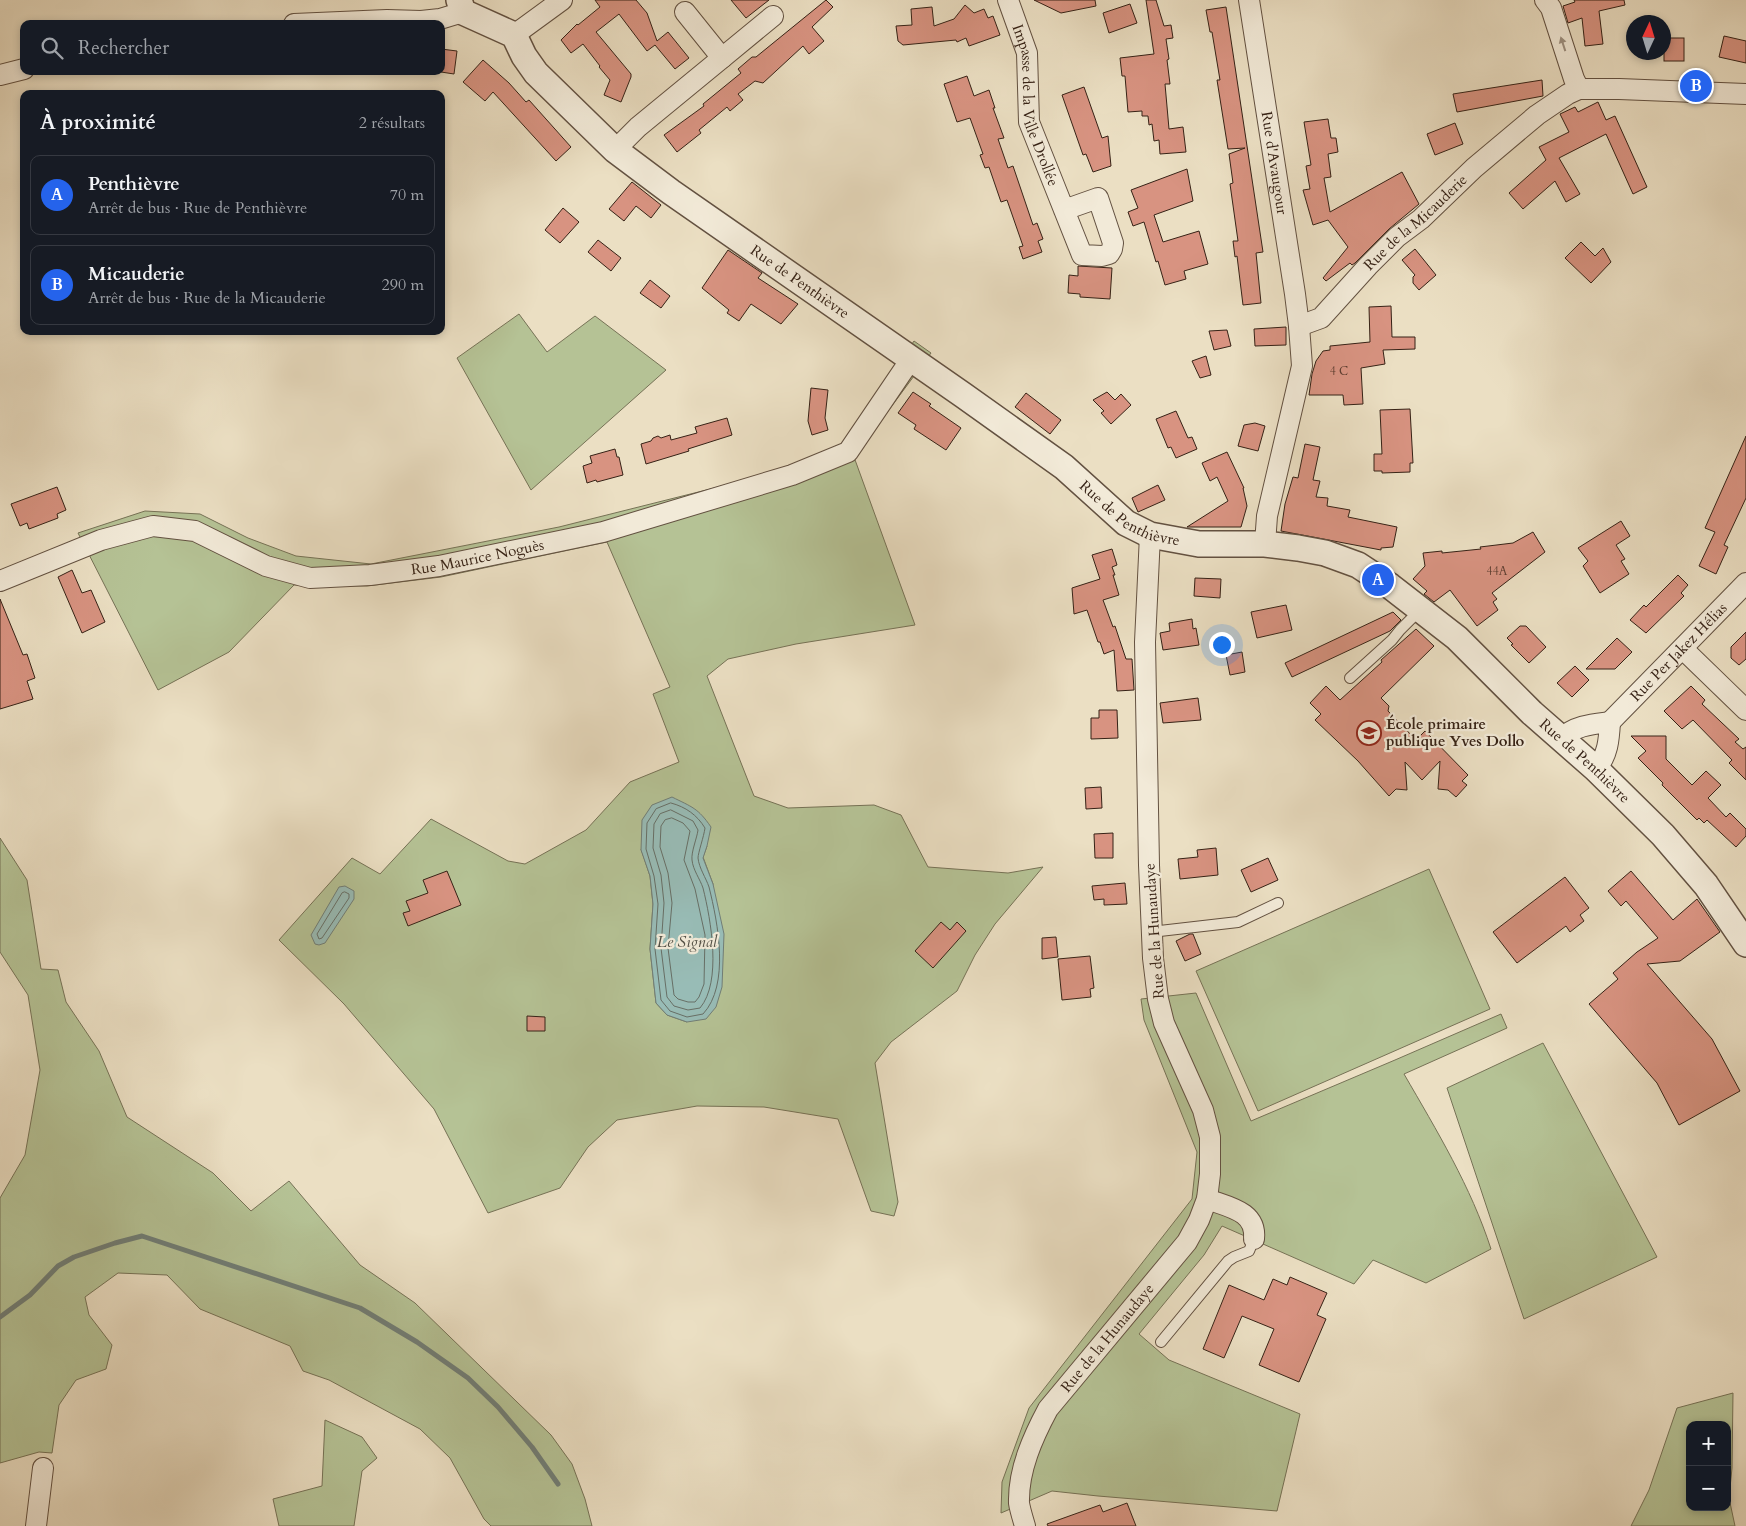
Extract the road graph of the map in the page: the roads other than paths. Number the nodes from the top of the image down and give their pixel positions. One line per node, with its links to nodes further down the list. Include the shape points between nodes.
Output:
1 (562, 0): 9 (street)
2 (1008, 0): 16 (street, Impasse de la Ville Drollée, via 1027,52 1029,122)
3 (1249, 0): 17 (street, Rue d'Avaugour)
4 (1546, 0): 13 (street, one-way to 4)
5 (461, 6): 8 (street); 9 (street)
6 (684, 12): 10 (street)
7 (774, 16): 10 (street)
8 (440, 20)
9 (514, 35): 15 (street, Rue de Penthièvre, via 536,73)
10 (722, 58): 15 (street)
11 (20, 70): 12 (street)
12 (0, 75)
13 (1579, 89): 14 (street); 17 (street, Rue de la Micauderie, via 1537,115 1474,168 1421,220 1373,260 1321,318)
14 (1746, 94)
15 (615, 150): 18 (street, Rue de Penthièvre)
16 (1064, 210)
17 (1299, 326): 20 (street, via 1302,366 1267,516)
18 (911, 359): 19 (street, Rue de Penthièvre, via 1064,467 1126,523); 21 (street, Rue Maurice Noguès, via 848,452 792,475 603,532 439,566 370,575 310,578 266,566 195,531 153,526 102,540)
19 (1150, 535): 20 (street, Rue de Penthièvre, via 1199,544); 31 (street, Rue de la Hunaudaye, via 1145,642)
20 (1265, 544): 23 (street, Rue de Penthièvre, via 1325,553 1358,565)
21 (0, 581)
22 (1746, 583): 24 (street, Rue Per Jakez Hélias)
23 (1420, 610): 25 (lane); 28 (street, Rue de Penthièvre, via 1457,638 1532,713)
24 (1683, 649): 26 (street); 27 (street, Rue Per Jakez Hélias)
25 (1350, 678)
26 (1746, 710)
27 (1610, 722): 28 (street, via 1591,724 1568,732); 29 (street, via 1604,760)
28 (1562, 738): 29 (street, Rue de Penthièvre)
29 (1596, 769): 32 (street, Rue de Penthièvre, via 1663,835 1706,885)
30 (1278, 903): 31 (lane, via 1238,922)
31 (1151, 932): 33 (street, Rue de la Hunaudaye, via 1164,1023 1202,1110 1210,1137)
32 (1746, 944)
33 (1207, 1200): 34 (street, via 1246,1215 1255,1228); 38 (street, Rue de la Hunaudaye, via 1186,1242 1048,1409 1036,1431 1020,1481 1019,1504)
34 (1254, 1239): 35 (lane, via 1249,1251 1228,1261)
35 (1162, 1342)
36 (43, 1468): 37 (street)
37 (36, 1526)
38 (1025, 1526)

